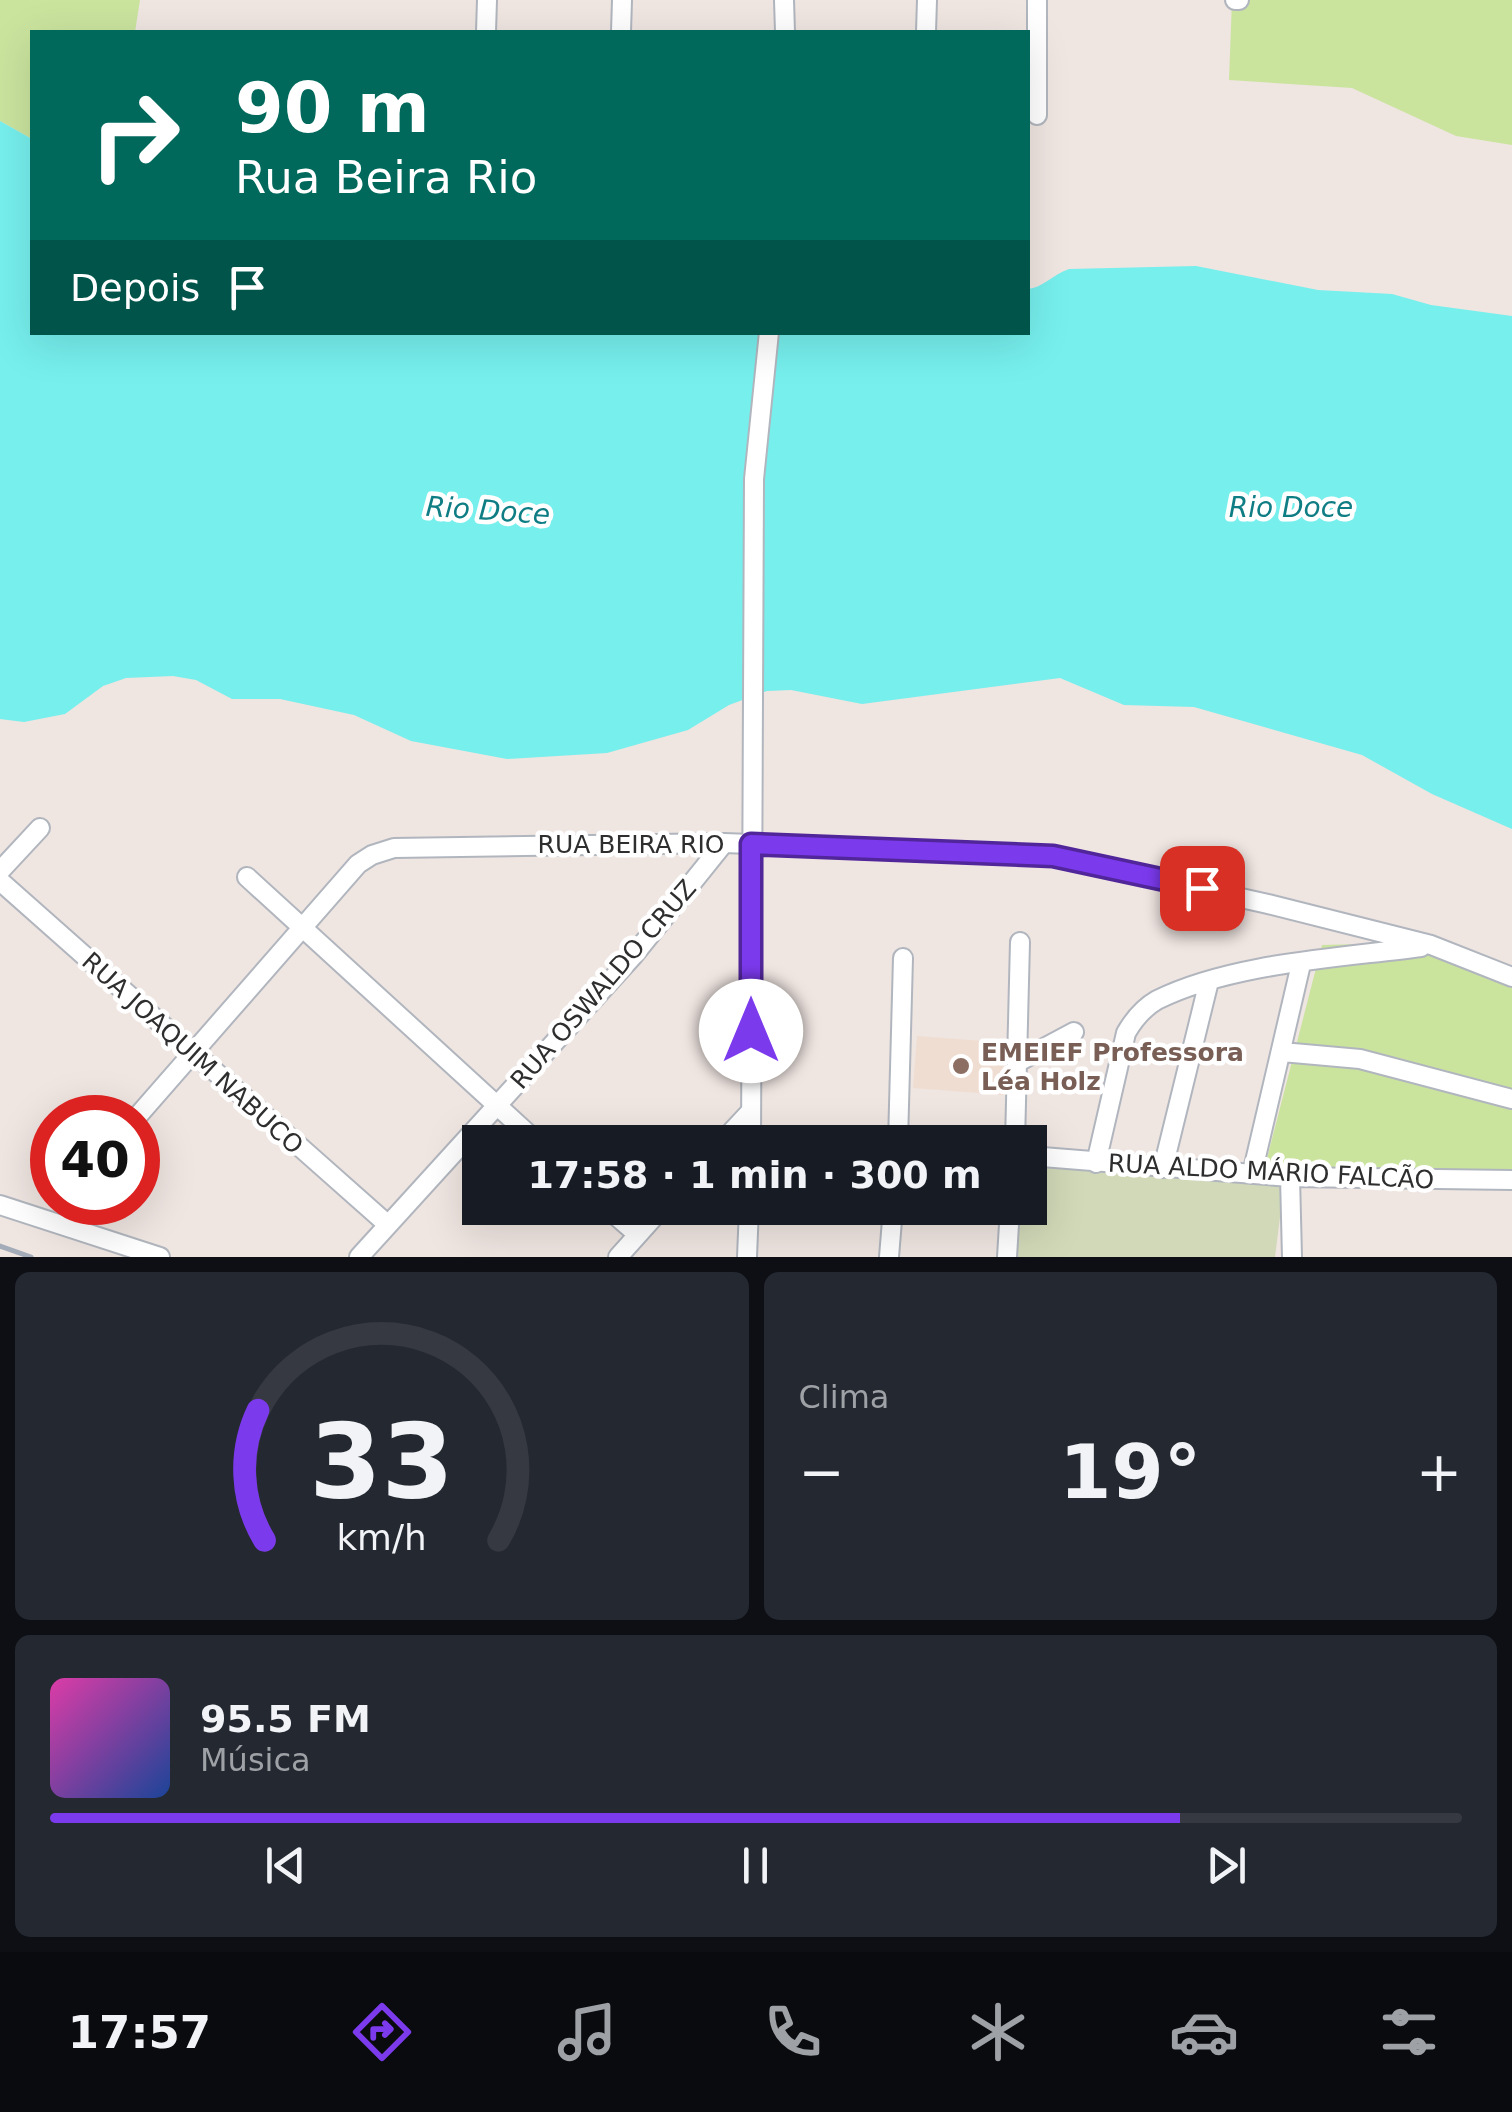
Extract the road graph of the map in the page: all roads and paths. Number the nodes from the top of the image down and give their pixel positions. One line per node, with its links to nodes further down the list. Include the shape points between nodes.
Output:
1 (487, 0): 6 (street)
2 (622, 0): 7 (street)
3 (784, 0): 8 (street)
4 (927, 0): 9 (street)
5 (1037, 0): 10 (street)
6 (486, 30)
7 (621, 30)
8 (785, 30)
9 (926, 30)
10 (1036, 114)
11 (770, 335): 14 (street, via 754,479)
12 (40, 828): 15 (street)
13 (724, 843): 14 (street, RUA BEIRA RIO); 18 (street, RUA BEIRA RIO, via 394,848 358,864); 31 (street, RUA OSWALDO CRUZ, via 633,956)
14 (751, 844): 20 (street, RUA BEIRA RIO, via 1053,856); 32 (street)
15 (0, 871)
16 (247, 877): 18 (street)
17 (0, 882): 27 (street, RUA JOAQUIM NABUCO)
18 (300, 927): 27 (street); 31 (street)
19 (1020, 942): 28 (street)
20 (1432, 946): 22 (street); 23 (street, RUA BEIRA RIO)
21 (903, 958): 36 (street)
22 (1300, 964): 24 (street); 26 (street)
23 (1512, 977)
24 (1209, 982): 39 (street, via 1157,1000 1134,1018); 40 (street)
25 (1074, 1032): 28 (street)
26 (1282, 1052): 30 (street, via 1360,1059); 41 (street)
27 (195, 1054): 29 (street); 46 (street, RUA JOAQUIM NABUCO)
28 (1018, 1062): 37 (street)
29 (157, 1095)
30 (1512, 1098)
31 (496, 1105): 33 (street); 46 (street, RUA OSWALDO CRUZ)
32 (751, 1111): 34 (street); 35 (street)
33 (518, 1125)
34 (738, 1125)
35 (751, 1125)
36 (898, 1125)
37 (1016, 1125)
38 (1047, 1158): 39 (street, RUA ALDO MÁRIO FALCÃO)
39 (1096, 1163): 40 (street, RUA ALDO MÁRIO FALCÃO)
40 (1163, 1168): 41 (street, RUA ALDO MÁRIO FALCÃO)
41 (1252, 1174): 42 (street, RUA ALDO MÁRIO FALCÃO)
42 (1290, 1177): 43 (street, RUA ALDO MÁRIO FALCÃO); 60 (street)
43 (1512, 1180)
44 (0, 1204): 45 (street)
45 (30, 1214)
46 (386, 1224): 55 (street, RUA OSWALDO CRUZ)
47 (63, 1225): 54 (street)
48 (627, 1225): 53 (street)
49 (646, 1225): 53 (street)
50 (748, 1225): 57 (street)
51 (892, 1225): 58 (street)
52 (1009, 1225): 59 (street)
53 (637, 1234): 56 (street)
54 (160, 1257)
55 (358, 1257)
56 (618, 1257)
57 (747, 1257)
58 (889, 1257)
59 (1007, 1257)
60 (1292, 1257)

